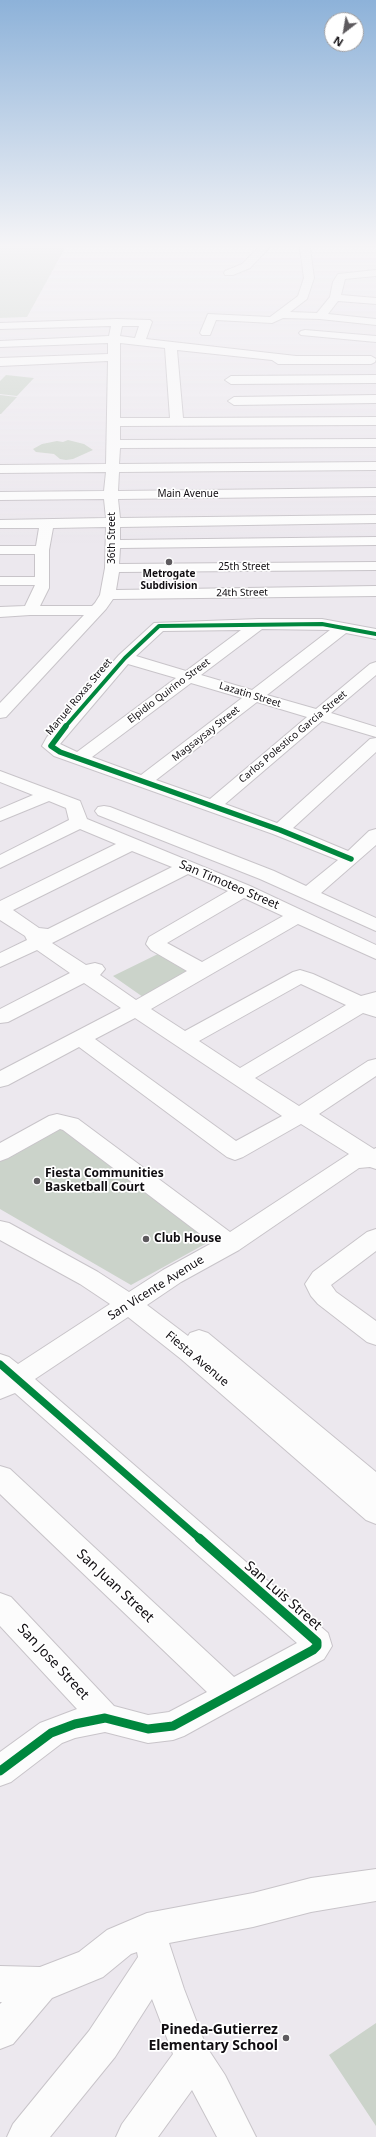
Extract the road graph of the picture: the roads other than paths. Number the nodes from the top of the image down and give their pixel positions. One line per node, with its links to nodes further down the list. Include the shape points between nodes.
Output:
1 (114, 348): 5 (street, 36th Street)
2 (171, 348): 16 (street)
3 (181, 348): 4 (street)
4 (228, 356): 7 (street); 9 (street)
5 (114, 357): 6 (street); 15 (street, 36th Street)
6 (0, 362)
7 (373, 363)
8 (376, 379): 9 (street)
9 (231, 380): 11 (street)
10 (376, 399): 11 (street)
11 (234, 401): 12 (street)
12 (237, 421): 13 (street); 16 (street)
13 (334, 421): 14 (street); 19 (street)
14 (376, 421)
15 (114, 422): 16 (street); 18 (street, 36th Street)
16 (177, 422)
17 (376, 443): 19 (street)
18 (114, 444): 19 (street); 22 (street, 36th Street)
19 (339, 444): 21 (street)
20 (376, 466): 21 (street)
21 (344, 467): 22 (street); 25 (street)
22 (113, 468): 23 (street); 26 (street, 36th Street)
23 (0, 469)
24 (376, 492): 25 (street, Main Avenue)
25 (350, 493): 26 (street, Main Avenue); 28 (street)
26 (111, 495): 27 (street, Main Avenue); 30 (street, 36th Street)
27 (0, 496)
28 (356, 519): 29 (street); 30 (street); 34 (street)
29 (376, 519)
30 (113, 521): 32 (street); 35 (street, 36th Street)
31 (0, 524): 32 (street)
32 (47, 524): 37 (street)
33 (376, 541): 34 (street)
34 (360, 542): 35 (street); 38 (street)
35 (112, 544): 39 (street, 36th Street)
36 (0, 550): 37 (street)
37 (42, 550): 40 (street)
38 (371, 566): 39 (street, 25th Street); 43 (street)
39 (112, 568): 42 (street, 36th Street)
40 (43, 580): 41 (street); 44 (street, via 42,588)
41 (0, 581)
42 (108, 595): 43 (street, 24th Street); 45 (street)
43 (374, 595)
44 (30, 610): 45 (street); 46 (street)
45 (95, 611): 54 (street)
46 (4, 616)
47 (259, 624): 48 (street, via 322,624); 50 (street, Manuel Roxas Street, via 159,626); 52 (street, Elpidio Quirino Street)
48 (343, 628): 49 (street); 53 (street, Magsaysay Street)
49 (376, 634)
50 (125, 658): 52 (street, Lazatin Street); 58 (street, Manuel Roxas Street, via 53,741 51,746 54,749)
51 (376, 667): 55 (street, Carlos Polestico Garcia Street)
52 (189, 676): 53 (street, Lazatin Street); 58 (street, Elpidio Quirino Street)
53 (254, 697): 55 (street, Lazatin Street); 60 (street, Magsaysay Street)
54 (0, 713)
55 (317, 716): 56 (street, Lazatin Street); 62 (street, Carlos Polestico Garcia Street)
56 (376, 732)
57 (376, 743): 66 (street)
58 (80, 758): 60 (street)
59 (0, 776): 61 (street)
60 (144, 781): 62 (street)
61 (47, 795): 64 (street); 65 (street, via 74,805)
62 (211, 807): 66 (street)
63 (104, 811): 73 (street)
64 (0, 816)
65 (79, 822): 68 (street, San Timoteo Street); 70 (street)
66 (280, 830): 69 (street)
67 (376, 835): 69 (street)
68 (132, 843): 71 (street, San Timoteo Street); 74 (street)
69 (351, 859): 73 (street)
70 (1, 861)
71 (186, 867): 72 (street, San Timoteo Street); 77 (street)
72 (243, 890): 75 (street, San Timoteo Street); 81 (street, via 156,941 158,946)
73 (309, 893): 76 (street)
74 (0, 910): 77 (street)
75 (299, 915): 78 (street, San Timoteo Street); 81 (street)
76 (376, 925)
77 (41, 937): 79 (street); 80 (street)
78 (376, 954)
79 (0, 961)
80 (90, 971): 83 (street); 84 (street)
81 (203, 971): 83 (street)
82 (372, 1004): 85 (street, via 300,976); 88 (street)
83 (142, 1006): 85 (street); 86 (street)
84 (0, 1017)
85 (191, 1037): 88 (street)
86 (80, 1038): 89 (street); 90 (street, via 230,1150 239,1151)
87 (376, 1066): 90 (street)
88 (245, 1074): 90 (street)
89 (0, 1080)
90 (306, 1115): 92 (street)
91 (0, 1153): 96 (street, via 57,1122 70,1124)
92 (369, 1154): 96 (street, San Vicente Avenue)
93 (0, 1216): 97 (street, Fiesta Avenue)
94 (0, 1230): 97 (street, Fiesta Avenue)
95 (376, 1238): 98 (street, via 322,1278 318,1284 328,1298)
96 (230, 1244): 97 (street, San Vicente Avenue, via 172,1276)
97 (136, 1300): 99 (street, San Vicente Avenue); 101 (street, Fiesta Avenue, via 202,1343); 102 (street, Fiesta Avenue, via 190,1352)
98 (376, 1335)
99 (5, 1377): 104 (street, San Luis Street, via 317,1642 313,1650)
100 (0, 1477): 104 (street, San Juan Street)
101 (376, 1488)
102 (376, 1512)
103 (0, 1606): 105 (street, San Jose Street)
104 (231, 1695): 105 (street, San Luis Street, via 173,1726 148,1729)
105 (105, 1718): 106 (street, San Luis Street, via 75,1724 51,1733)
106 (1, 1769)
107 (376, 1885): 108 (street, via 312,1895 253,1910)
108 (152, 1944): 110 (street, via 119,1942 91,1965); 112 (street, via 166,1989); 113 (street, via 102,2044)
109 (0, 1984): 110 (street)
110 (40, 1985): 111 (street)
111 (0, 2031)
112 (194, 2058): 114 (street); 115 (street)
113 (26, 2137)
114 (135, 2137)
115 (237, 2137)

